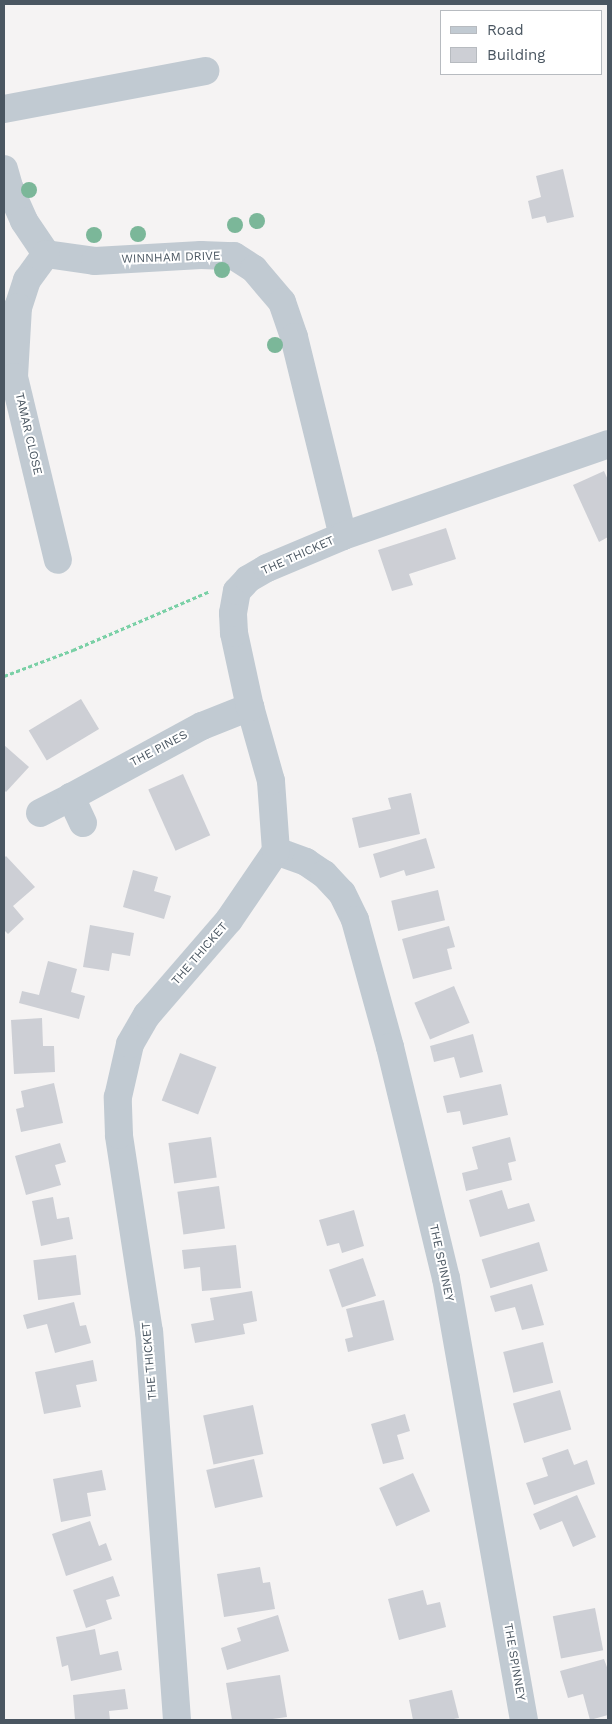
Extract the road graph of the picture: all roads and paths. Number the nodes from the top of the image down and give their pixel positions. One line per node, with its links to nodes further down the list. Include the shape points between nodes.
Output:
1 (205, 71): 2 (street)
2 (4, 110)
3 (4, 169): 4 (street, via 24,221)
4 (46, 254): 6 (street, WINNHAM DRIVE, via 94,261 234,256 254,269 282,302 294,337); 7 (street, TAMAR CLOSE, via 26,280 18,307 14,377)
5 (608, 444): 6 (street, THE THICKET)
6 (343, 536): 8 (street, THE THICKET, via 267,568 248,579)
7 (58, 560)
8 (237, 592): 9 (path, via 212,590); 10 (street, via 234,632)
9 (4, 676)
10 (250, 707): 11 (street, THE PINES, via 202,726); 14 (street, via 271,782)
11 (71, 797): 12 (street, THE PINES); 13 (street)
12 (40, 813)
13 (83, 823)
14 (276, 851): 15 (street, THE THICKET, via 229,920 147,1015 130,1044 118,1097 119,1135 149,1332); 16 (street, THE SPINNEY, via 306,862 324,874 342,893 356,920 446,1278)
15 (177, 1720)
16 (524, 1720)

